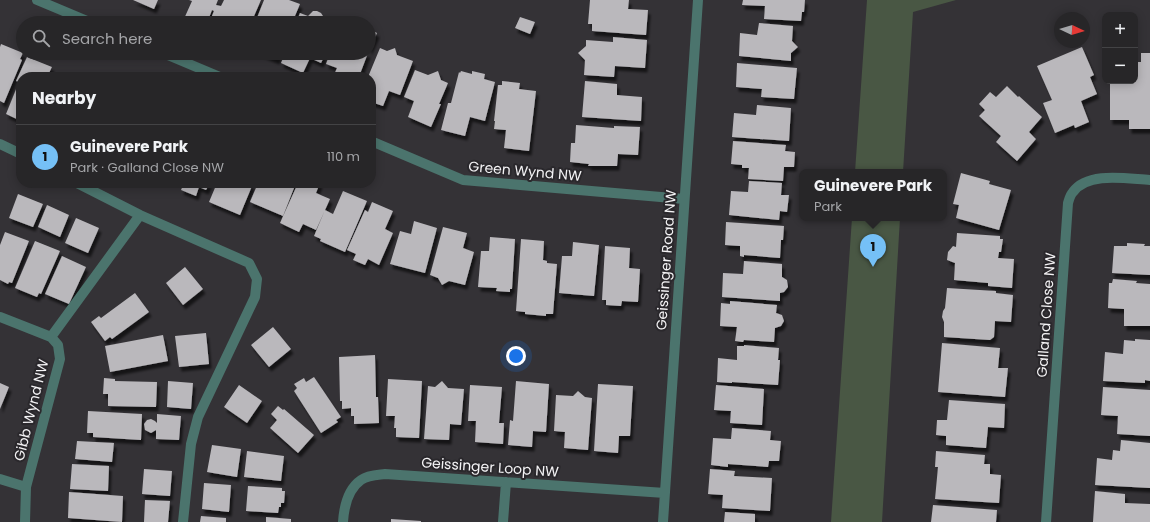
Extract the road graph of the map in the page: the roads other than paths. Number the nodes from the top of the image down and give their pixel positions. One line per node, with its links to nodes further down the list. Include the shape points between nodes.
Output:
1 (37, 0): 3 (street)
2 (698, 0): 11 (street, Geissinger Road NW)
3 (75, 16)
4 (180, 60): 5 (street)
5 (208, 72)
6 (376, 143): 11 (street, Green Wynd NW, via 463,180)
7 (0, 144): 8 (street)
8 (16, 152)
9 (1150, 180): 24 (street, Galland Close NW, via 1098,178 1080,185 1072,192 1068,203)
10 (87, 188): 12 (street)
11 (684, 199): 18 (street, Geissinger Road NW)
12 (140, 215): 14 (street); 20 (street, via 250,263 257,279 255,297 198,417 191,444)
13 (0, 317): 14 (street)
14 (51, 337): 17 (street, Gibb Wynd NW, via 58,345 60,359)
15 (0, 479): 17 (street)
16 (506, 482): 18 (street, Geissinger Loop NW); 21 (street, Geissinger Loop NW, via 372,475 355,485 348,498); 22 (street)
17 (26, 487): 19 (street, Gibb Wynd NW)
18 (665, 493): 23 (street, Geissinger Road NW)
19 (25, 522)
20 (183, 522)
21 (343, 522)
22 (503, 522)
23 (663, 522)
24 (1046, 522)

